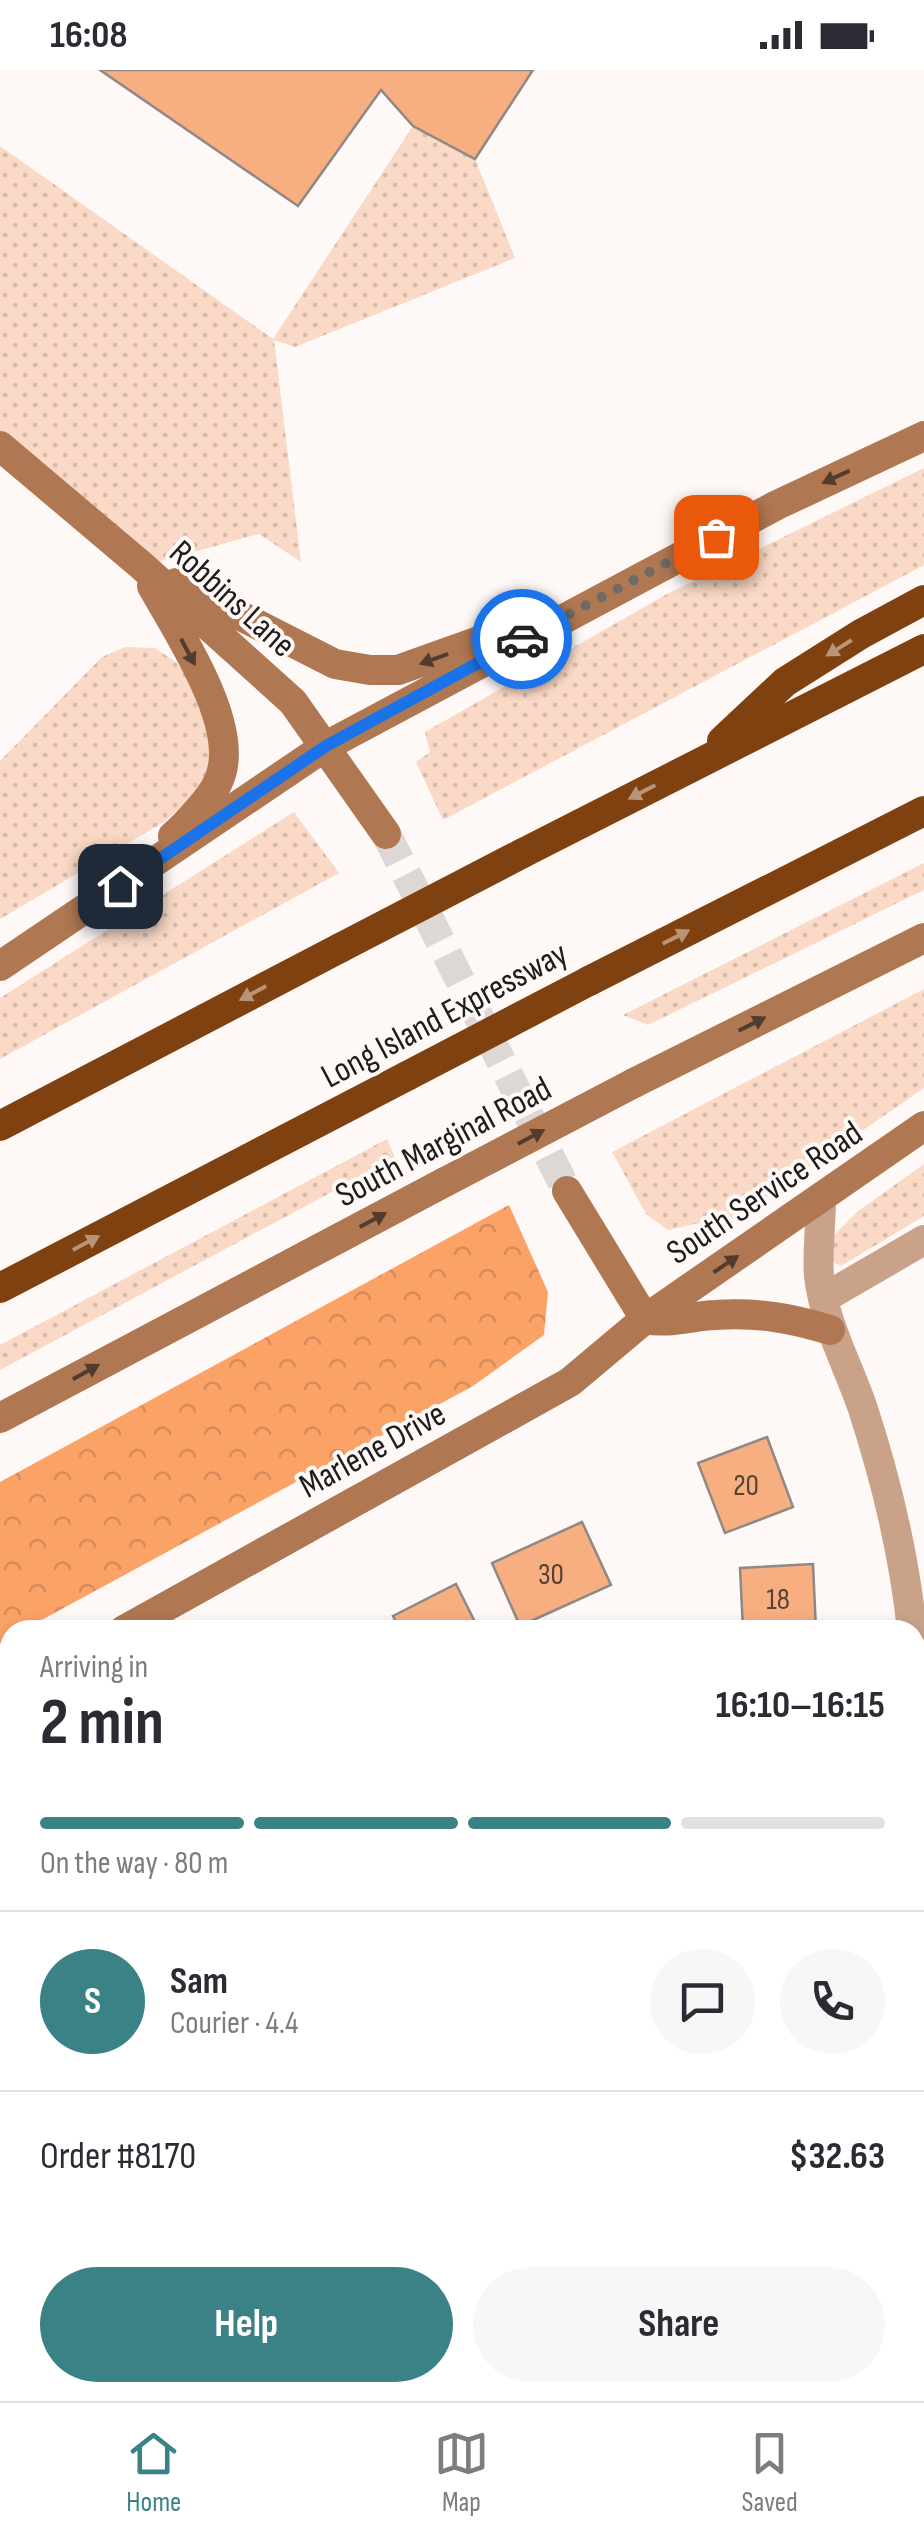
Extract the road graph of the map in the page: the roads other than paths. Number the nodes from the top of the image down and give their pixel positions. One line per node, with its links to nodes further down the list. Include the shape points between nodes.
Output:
1 (924, 436): 4 (street, one-way to 4)
2 (0, 446): 3 (street, Robbins Lane)
3 (142, 566): 4 (street, one-way to 3, via 426,662 370,670 335,664); 7 (street, Robbins Lane, via 292,702); 11 (street, one-way to 11, via 212,703 225,746 219,782 178,832)
4 (622, 585): 7 (street)
5 (924, 600): 8 (highway, one-way to 8, via 785,682)
6 (924, 650): 8 (highway)
7 (326, 746): 10 (street, Robbins Lane); 11 (street)
8 (696, 765): 14 (highway, one-way to 14, bridge)
9 (924, 811): 19 (highway, Long Island Expressway, one-way to 9, bridge)
10 (386, 834)
11 (60, 926): 13 (street)
12 (924, 938): 23 (street, South Marginal Road, one-way to 12, bridge)
13 (0, 966)
14 (0, 1126)
15 (924, 1126): 17 (street, South Service Road)
16 (567, 1192): 21 (street)
17 (821, 1199): 20 (street); 21 (street, South Service Road, one-way to 17)
18 (924, 1240): 20 (street)
19 (0, 1288)
20 (824, 1298): 22 (street)
21 (646, 1318): 22 (street, via 744,1314 789,1317); 24 (street, Marlene Drive, via 570,1382)
22 (830, 1330): 25 (street, via 881,1464)
23 (0, 1418)
24 (142, 1620)
25 (911, 1620)

